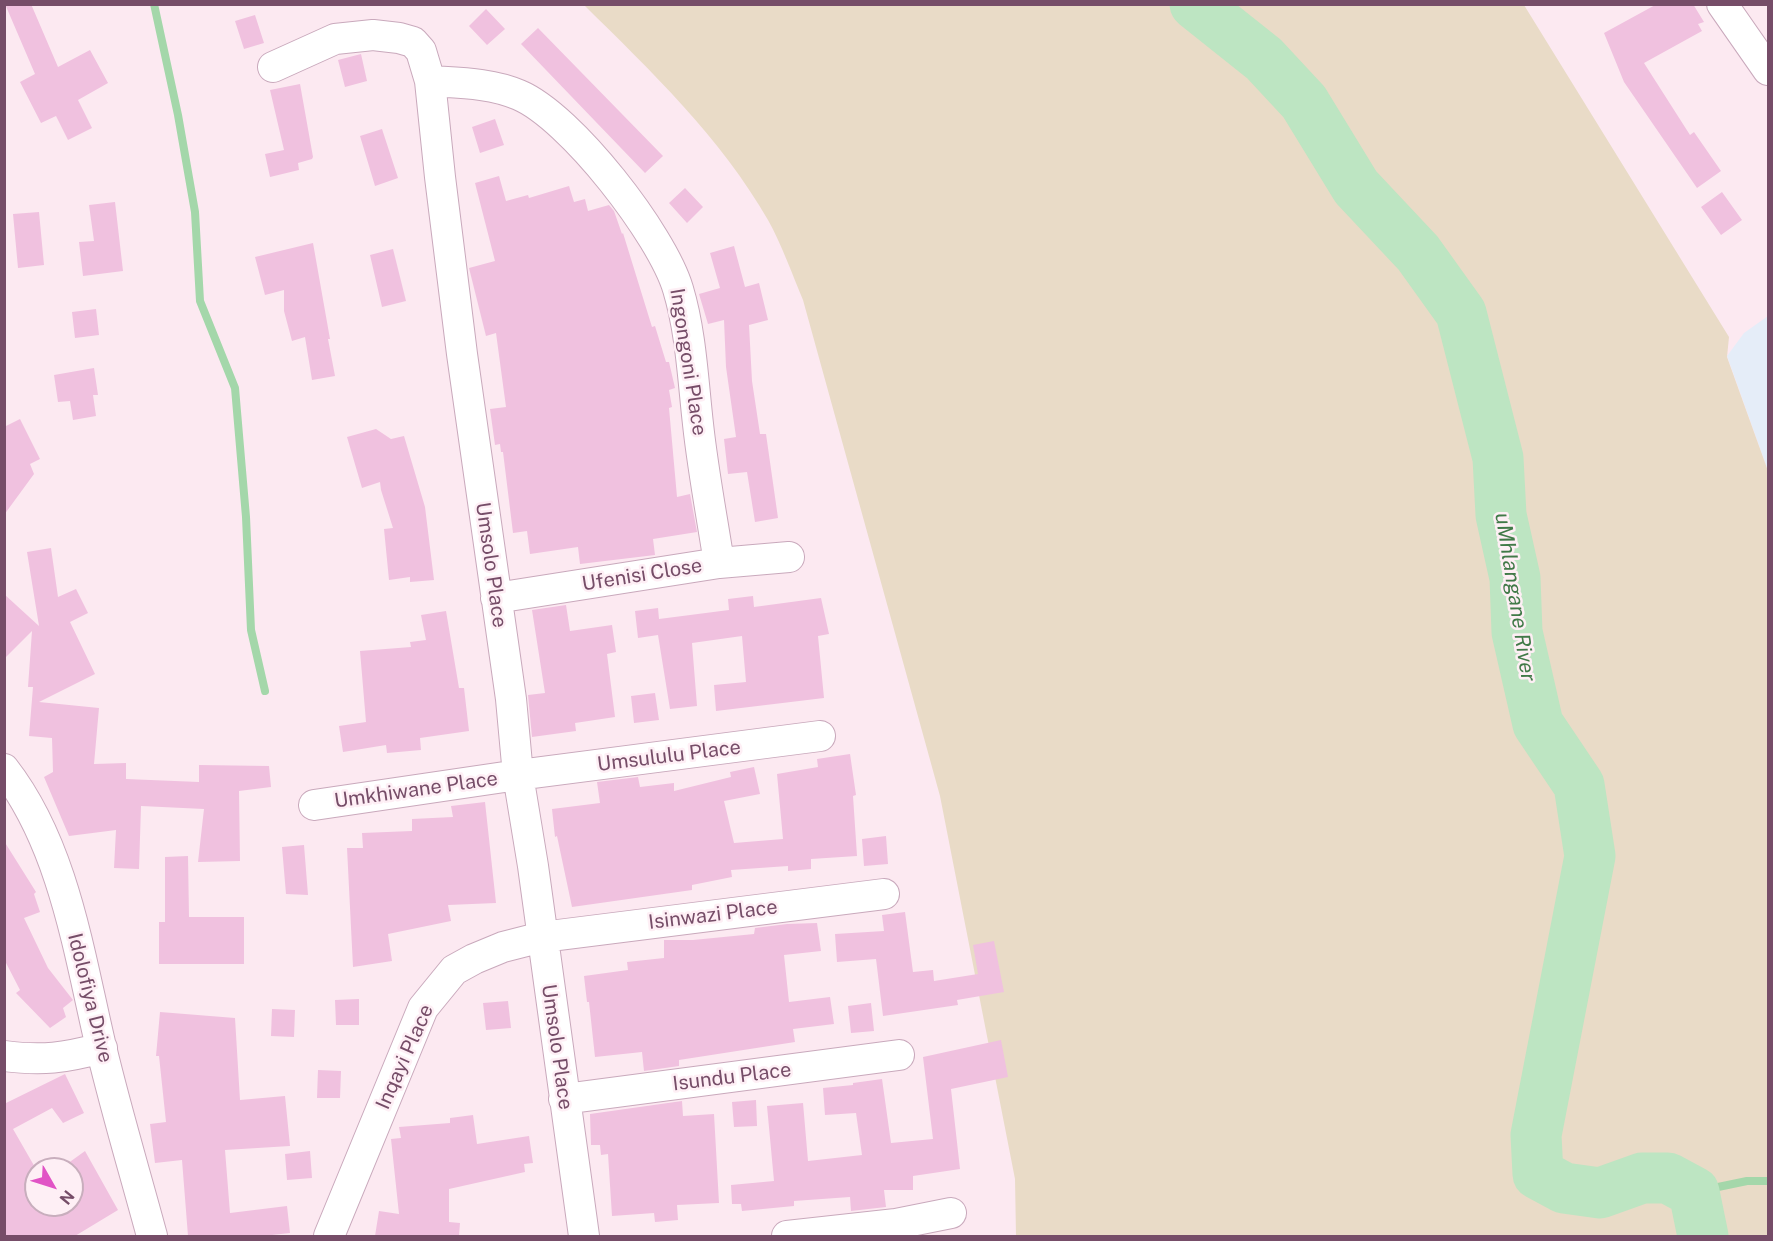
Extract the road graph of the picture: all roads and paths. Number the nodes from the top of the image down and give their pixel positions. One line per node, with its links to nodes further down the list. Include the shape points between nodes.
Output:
1 (1722, 4): 3 (street)
2 (273, 67): 4 (street, Umsolo Place, via 335,39 382,36 413,42 421,51)
3 (1768, 70)
4 (430, 81): 6 (street, Ingongoni Place, via 493,86 544,109 622,193 667,262 684,312); 7 (street, Umsolo Place)
5 (789, 557): 6 (street, Ufenisi Close)
6 (720, 563): 7 (street, Ufenisi Close)
7 (496, 598): 10 (street, Umsolo Place)
8 (820, 736): 10 (street, Umsululu Place)
9 (4, 769): 14 (street, Idolofiya Drive, via 17,785 46,840 82,956)
10 (518, 775): 11 (street, Umkhiwane Place); 13 (street, Umsolo Place)
11 (314, 806)
12 (884, 894): 13 (street, Isinwazi Place)
13 (542, 937): 17 (street, Umsolo Place); 21 (street, Inqayi Place, via 503,947 454,970 423,1008)
14 (102, 1048): 16 (street, via 34,1060); 20 (street, Idolofiya Drive)
15 (899, 1054): 17 (street, Isundu Place)
16 (4, 1056)
17 (564, 1099): 22 (street, Umsolo Place)
18 (951, 1213): 19 (street)
19 (896, 1230): 23 (street)
20 (152, 1236)
21 (329, 1236)
22 (584, 1236)
23 (787, 1236)

